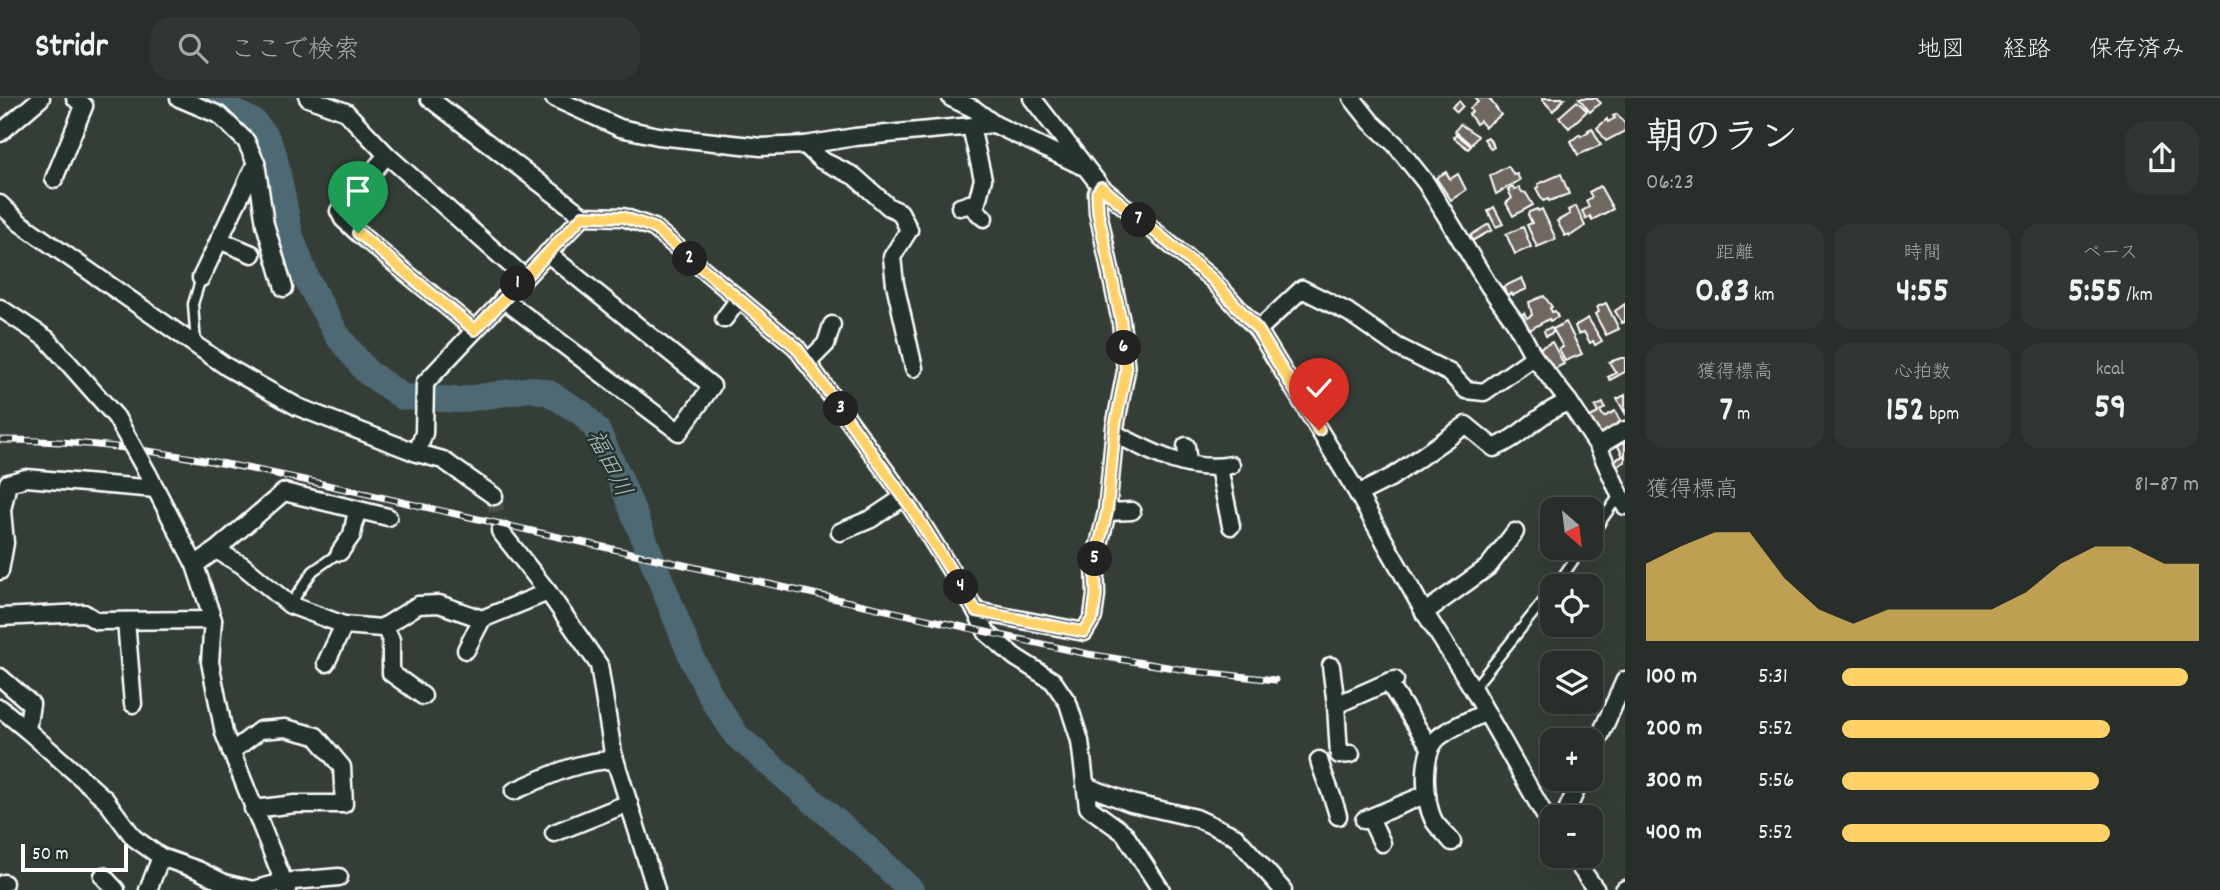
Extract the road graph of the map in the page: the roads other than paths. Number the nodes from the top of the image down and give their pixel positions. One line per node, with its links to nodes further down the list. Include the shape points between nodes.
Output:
1 (41, 98): 12 (street)
2 (75, 98): 17 (street, via 84,106 63,138)
3 (179, 98): 15 (street, via 219,116 246,141)
4 (308, 98): 14 (street, via 346,113)
5 (429, 98): 20 (street)
6 (554, 98): 13 (street, via 620,128 658,136 761,148)
7 (951, 98): 10 (street)
8 (1032, 98): 16 (street)
9 (1352, 98): 36 (street, via 1426,183)
10 (994, 124): 11 (street); 16 (street)
11 (971, 127): 13 (street); 21 (street, via 983,179 977,202 964,205)
12 (0, 133)
13 (805, 145): 38 (street, via 900,212 909,230 892,257)
14 (387, 155): 25 (street); 33 (street, via 339,211 343,219)
15 (256, 163): 22 (street); 27 (street, via 265,224)
16 (1085, 167): 18 (street)
17 (54, 179)
18 (1101, 187): 34 (street, via 1212,279); 41 (street, via 1098,212 1125,354)
19 (1, 206): 35 (street)
20 (583, 216): 23 (street); 29 (street, via 623,217 654,228)
21 (984, 218)
22 (219, 240): 24 (street); 26 (street)
23 (547, 253): 25 (street); 28 (street, via 712,386 679,432)
24 (252, 254)
25 (524, 277): 28 (street)
26 (201, 278): 35 (lane, via 193,304)
27 (284, 288)
28 (503, 299): 33 (street)
29 (739, 299): 31 (street); 37 (street, via 796,347)
30 (0, 308): 46 (street, bridge, via 47,339 116,417)
31 (724, 319)
32 (832, 325): 37 (street, via 826,344)
33 (475, 330): 44 (street, via 425,383 425,433)
34 (1258, 330): 36 (street, via 1302,289 1450,373 1466,390 1485,392); 47 (street)
35 (197, 346): 44 (street, via 298,407)
36 (1534, 357): 39 (street)
37 (807, 363): 49 (street)
38 (914, 368)
39 (1569, 402): 43 (street); 47 (street, via 1544,413 1521,434 1494,448 1466,425 1392,477)
40 (1625, 430): 43 (street)
41 (1116, 434): 45 (street, via 1147,451); 53 (street)
42 (1186, 446): 45 (street)
43 (1598, 446): 50 (street)
44 (417, 453): 48 (street, via 443,460)
45 (1188, 464): 56 (street, via 1225,467)
46 (156, 489): 62 (street); 63 (street, via 26,478 8,483 2,510 5,543)
47 (1358, 494): 68 (street)
48 (494, 496)
49 (904, 497): 58 (street); 67 (street)
50 (1622, 500): 55 (lane)
51 (357, 510): 54 (street); 60 (street, via 284,492); 61 (street, via 352,535)
52 (1132, 511): 53 (street)
53 (1107, 512): 67 (street, via 1095,561 1093,617 1084,632)
54 (387, 517)
55 (1603, 522)
56 (1231, 526)
57 (499, 531): 64 (street)
58 (840, 532)
59 (1515, 532): 68 (street, via 1488,567)
60 (216, 550): 62 (street); 65 (street)
61 (340, 552): 65 (lane, via 313,571)
62 (195, 565): 71 (street)
63 (0, 571)
64 (548, 592): 70 (street); 90 (street, via 599,665)
65 (290, 605): 73 (street)
66 (1540, 605): 80 (lane)
67 (976, 611): 91 (street, via 987,633 1053,681 1068,702 1080,741)
68 (1424, 613): 80 (street)
69 (0, 617): 72 (street, via 84,613 97,621)
70 (482, 619): 74 (street, via 439,604 418,605); 75 (street)
71 (214, 620): 72 (street); 89 (street, via 210,662)
72 (126, 621): 82 (street)
73 (344, 625): 74 (street); 76 (street)
74 (384, 626): 81 (street, via 391,639 391,673)
75 (466, 650)
76 (326, 663)
77 (1331, 666): 83 (street)
78 (0, 677): 87 (street, via 30,704)
79 (1625, 680): 86 (street)
80 (1473, 689): 85 (street)
81 (423, 696)
82 (133, 704)
83 (1336, 705): 88 (street, via 1392,681); 97 (street, via 1345,755 1317,760)
84 (0, 708): 87 (street)
85 (1486, 712): 88 (street, via 1439,737); 95 (street)
86 (1603, 729)
87 (27, 730): 101 (street, via 105,799 134,838)
88 (1430, 747): 93 (street)
89 (231, 752): 96 (street); 96 (street, via 260,730 285,728 317,736 342,767 344,804)
90 (615, 760): 92 (street, via 595,760); 94 (street)
91 (1086, 786): 109 (street, via 1088,807 1124,833); 110 (street, via 1131,803 1196,818 1235,836)
92 (514, 791)
93 (1427, 794): 99 (street, via 1434,821); 100 (street, via 1367,818)
94 (629, 803): 98 (street); 108 (street)
95 (1540, 807)
96 (253, 809): 105 (street)
97 (1338, 816)
98 (554, 833)
99 (1452, 842)
100 (1382, 843)
101 (161, 856): 105 (street, via 224,883 253,890); 107 (street)
102 (1580, 868): 111 (street)
103 (103, 876): 106 (street)
104 (339, 877): 105 (street)
105 (285, 886)
106 (116, 890)
107 (148, 890)
108 (656, 890)
109 (1161, 890)
110 (1283, 890)
111 (1596, 890)

